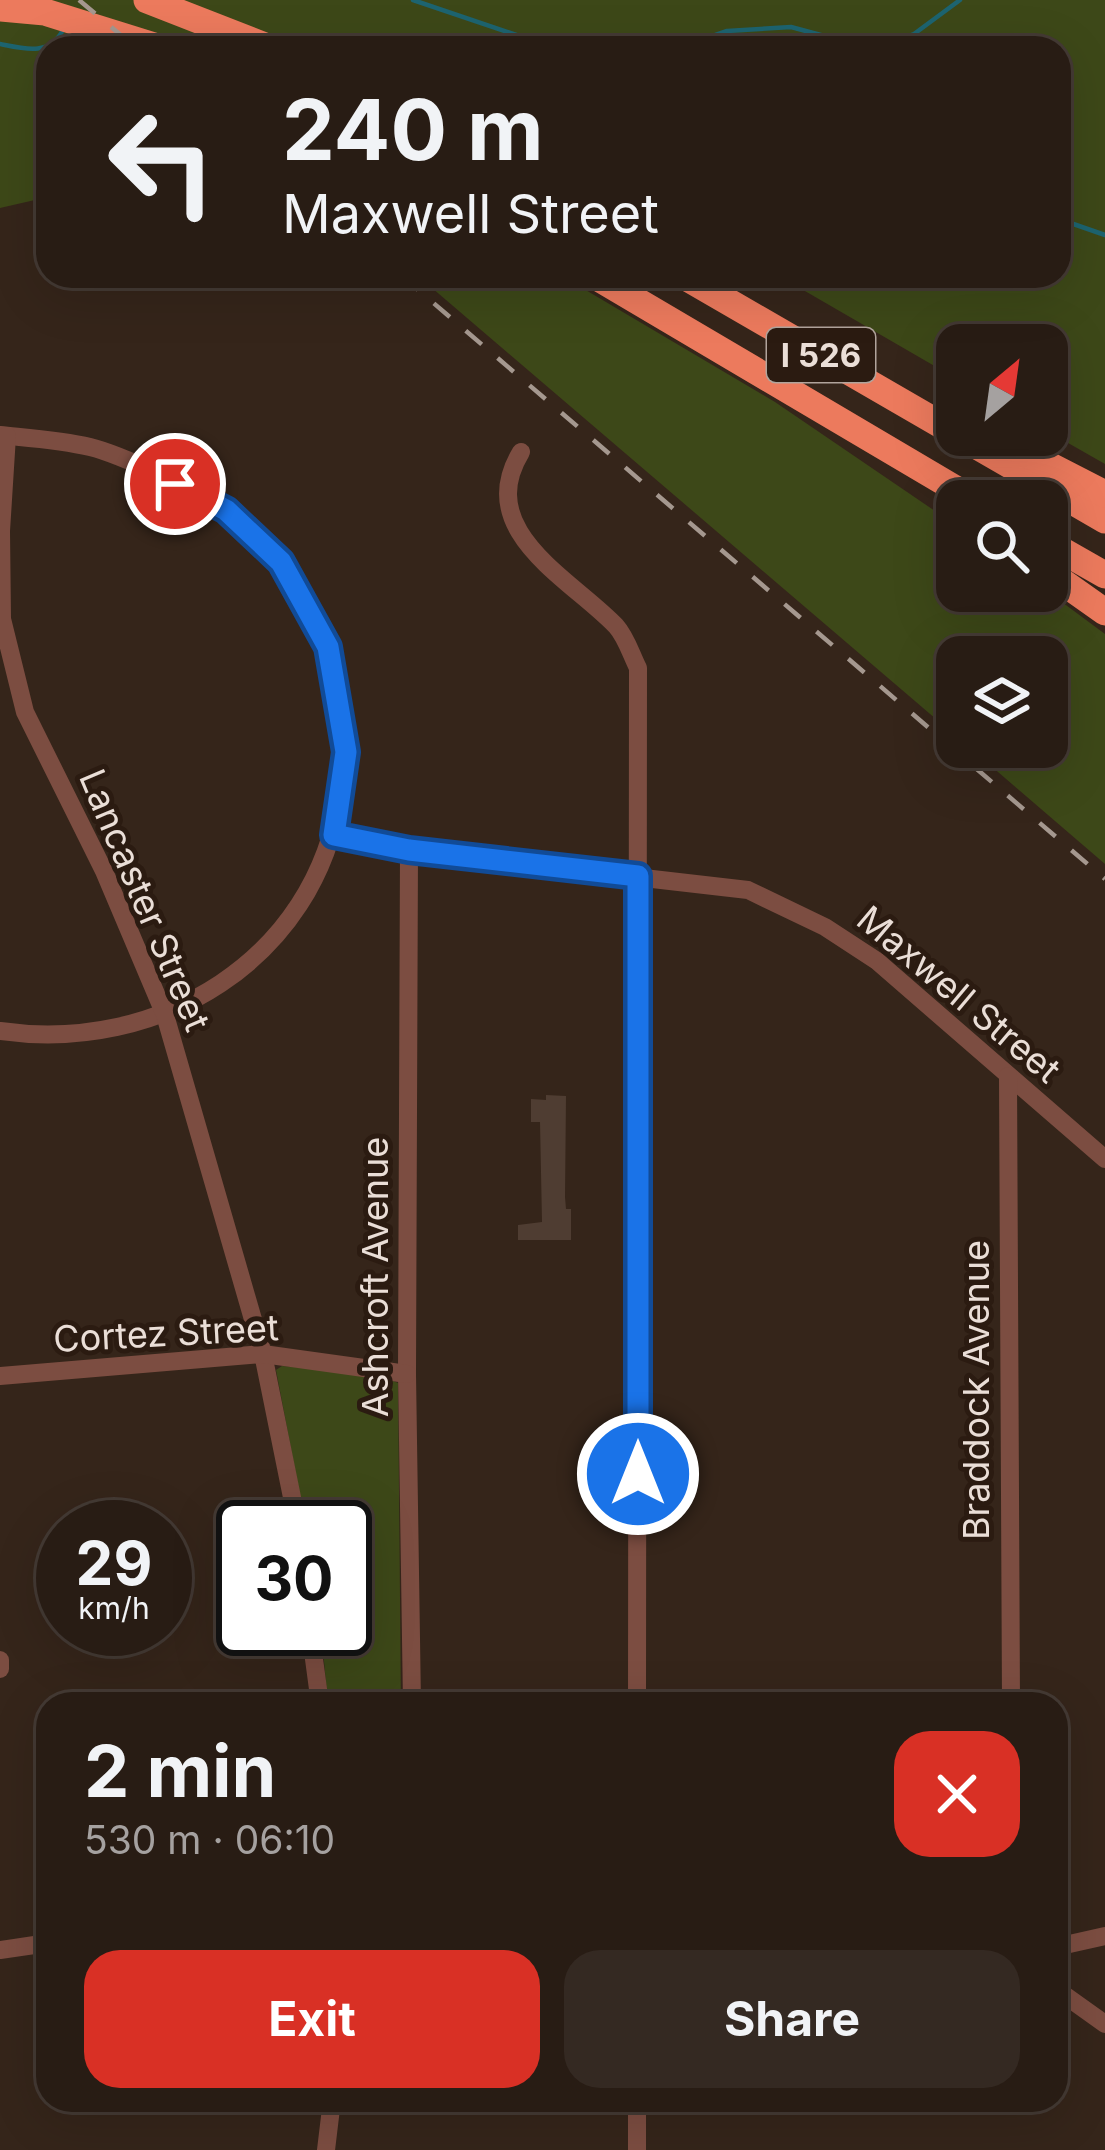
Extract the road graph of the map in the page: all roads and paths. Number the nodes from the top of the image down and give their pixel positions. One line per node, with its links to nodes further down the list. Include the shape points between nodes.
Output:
1 (147, 0): 4 (highway)
2 (0, 8): 3 (highway)
3 (121, 36)
4 (239, 36)
5 (615, 288): 9 (highway, I 526)
6 (705, 288): 7 (highway, I 526)
7 (797, 341): 8 (highway); 10 (highway, I 526)
8 (936, 409)
9 (826, 415): 15 (highway, I 526); 16 (highway)
10 (936, 422)
11 (3, 436): 23 (street, via 92,447 175,484 226,510 281,562 328,647 346,752); 26 (street, Lancaster Street, via 2,619 25,712)
12 (521, 452): 25 (street, via 508,491 515,524 528,548 620,629 638,668)
13 (994, 456): 18 (highway, I 526)
14 (1031, 456): 17 (highway)
15 (939, 480)
16 (936, 492)
17 (1105, 494)
18 (1105, 520)
19 (1068, 554): 20 (highway)
20 (1105, 575)
21 (1068, 586): 22 (highway)
22 (1105, 612)
23 (334, 835): 24 (street, Maxwell Street); 26 (street, via 289,921 252,963)
24 (409, 850): 25 (street, Maxwell Street); 31 (street, Ashcroft Avenue)
25 (638, 876): 28 (street, Maxwell Street, via 748,890 825,927 877,961); 37 (street)
26 (165, 1016): 27 (street, via 39,1036); 30 (street, Lancaster Street)
27 (0, 1030)
28 (1008, 1076): 29 (street, Maxwell Street); 38 (street, Braddock Avenue)
29 (1105, 1159)
30 (263, 1354): 31 (street, Cortez Street); 32 (street, Cortez Street); 33 (street, Lancaster Street)
31 (407, 1374): 36 (street, Ashcroft Avenue)
32 (0, 1376)
33 (293, 1500)
34 (314, 1656): 35 (street)
35 (318, 1692)
36 (412, 1692)
37 (638, 1692)
38 (1011, 1692)
39 (1105, 1936): 40 (street)
40 (1068, 1944)
41 (36, 1945): 42 (street)
42 (0, 1950)
43 (1068, 1998): 44 (street)
44 (1105, 2024)
45 (331, 2112): 47 (street)
46 (637, 2112): 48 (street)
47 (326, 2150)
48 (637, 2150)

